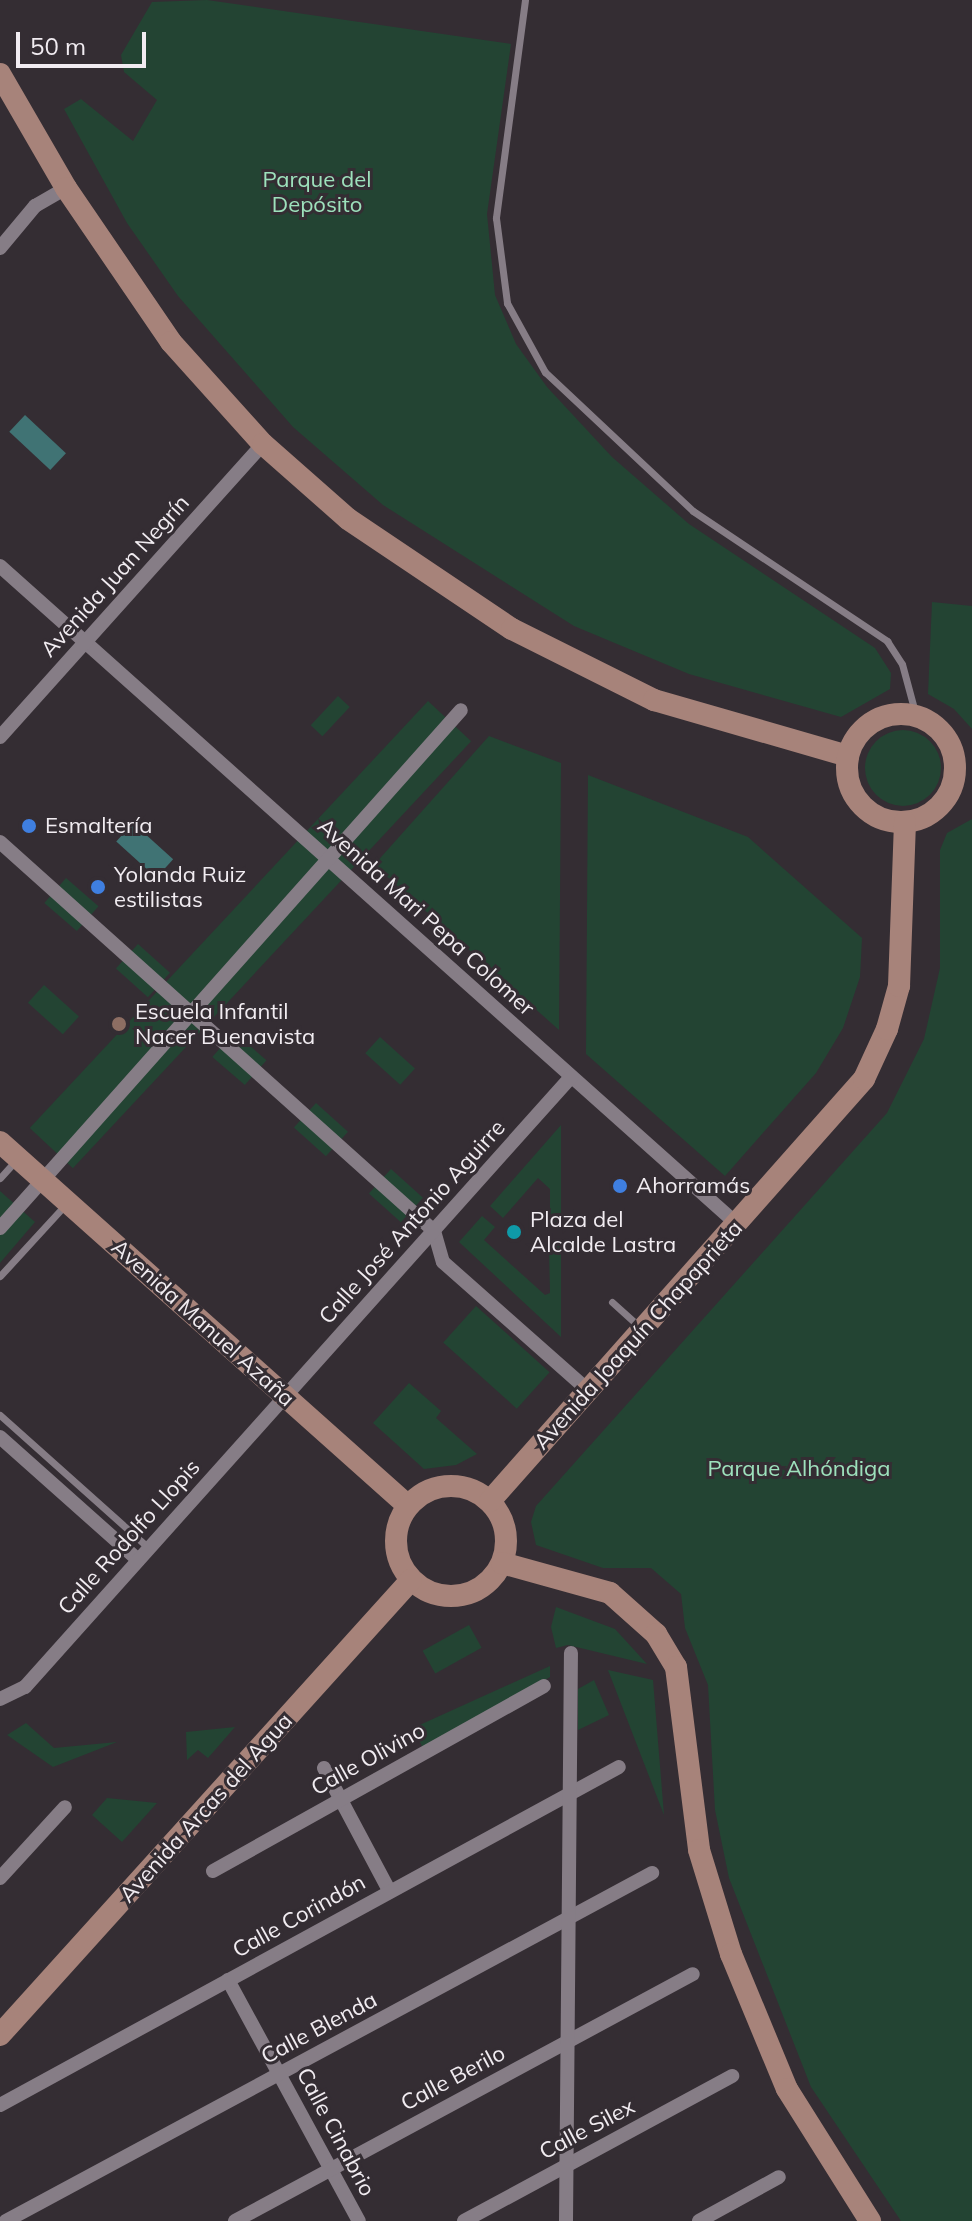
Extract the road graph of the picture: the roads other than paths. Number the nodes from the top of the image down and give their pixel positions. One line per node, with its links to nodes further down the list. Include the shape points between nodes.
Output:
1 (525, 0): 9 (lane, via 496,218 507,303 545,372 693,511 887,641 902,664)
2 (0, 74): 3 (street)
3 (66, 188): 4 (street, via 35,206); 5 (street, via 171,342)
4 (0, 248)
5 (263, 444): 7 (street, Avenida Juan Negrín); 11 (street, via 348,519 512,629 654,700)
6 (0, 566): 7 (street, Avenida Mari Pepa Colomer)
7 (85, 642): 10 (street, Avenida Juan Negrín); 15 (street, Avenida Mari Pepa Colomer)
8 (461, 710): 15 (street)
9 (916, 716): 11 (street, via 891,715 867,726); 12 (street, via 946,737)
10 (0, 737)
11 (848, 756): 13 (street, via 850,781 860,803 873,814)
12 (964, 772): 13 (street, via 934,811)
13 (905, 822): 23 (street, Avenida Joaquín Chapaprieta, via 902,955 887,1029 864,1079)
14 (0, 842): 16 (street)
15 (328, 859): 16 (street); 17 (street, Avenida Mari Pepa Colomer)
16 (190, 1011): 21 (street); 25 (street)
17 (571, 1077): 23 (street, Avenida Mari Pepa Colomer); 25 (street, Calle José Antonio Aguirre)
18 (0, 1142): 19 (street, Avenida Manuel Azaña)
19 (18, 1158): 20 (lane); 21 (street, Avenida Manuel Azaña)
20 (0, 1178)
21 (42, 1179): 22 (street, Avenida Manuel Azaña); 24 (street)
22 (68, 1202): 26 (lane); 30 (street, Avenida Manuel Azaña)
23 (738, 1225): 28 (street, Avenida Joaquín Chapaprieta)
24 (0, 1228)
25 (434, 1231): 29 (street, via 443,1262); 30 (street, Calle José Antonio Aguirre)
26 (0, 1276)
27 (612, 1302): 28 (lane)
28 (643, 1330): 29 (street, Avenida Joaquín Chapaprieta)
29 (589, 1391): 33 (street, Avenida Joaquín Chapaprieta)
30 (286, 1397): 34 (street, Avenida Manuel Azaña); 35 (street, Calle Rodolfo Llopis)
31 (0, 1415): 35 (lane)
32 (0, 1437): 36 (street)
33 (490, 1501): 34 (street, via 455,1485 436,1487); 37 (street, via 505,1529)
34 (407, 1505): 38 (street, via 395,1536 402,1567)
35 (149, 1548): 36 (street, Calle Rodolfo Llopis)
36 (138, 1560): 41 (street, Calle Rodolfo Llopis, via 25,1687)
37 (502, 1563): 38 (street, via 478,1590 461,1596 443,1596); 68 (street, via 610,1593 647,1624 676,1667 699,1850 731,1954 787,2089)
38 (411, 1580): 54 (street, Avenida Arcas del Agua)
39 (571, 1653): 44 (street)
40 (544, 1686): 45 (street, Calle Olivino)
41 (0, 1699)
42 (619, 1767): 44 (street, Calle Corindón)
43 (324, 1768): 45 (street)
44 (570, 1794): 50 (street, Calle Corindón); 51 (street)
45 (341, 1799): 47 (street, Calle Olivino); 50 (street)
46 (65, 1807): 49 (street)
47 (213, 1871)
48 (652, 1873): 51 (street, Calle Blenda)
49 (0, 1878)
50 (390, 1892): 53 (street, Calle Corindón)
51 (569, 1918): 55 (street); 56 (street, Calle Blenda)
52 (693, 1974): 55 (street, Calle Berilo)
53 (228, 1980): 56 (street, Calle Cinabrio); 58 (street, Calle Corindón)
54 (0, 2035)
55 (568, 2041): 59 (street); 60 (street, Calle Berilo)
56 (279, 2074): 60 (street, Calle Cinabrio); 62 (street, Calle Blenda)
57 (732, 2076): 59 (street, Calle Silex)
58 (0, 2105)
59 (567, 2165): 65 (street, Calle Silex); 66 (street)
60 (331, 2169): 63 (street, Calle Berilo); 64 (street, Calle Cinabrio)
61 (779, 2177): 67 (street)
62 (6, 2221)
63 (235, 2221)
64 (359, 2221)
65 (464, 2221)
66 (566, 2221)
67 (699, 2221)
68 (870, 2221)

